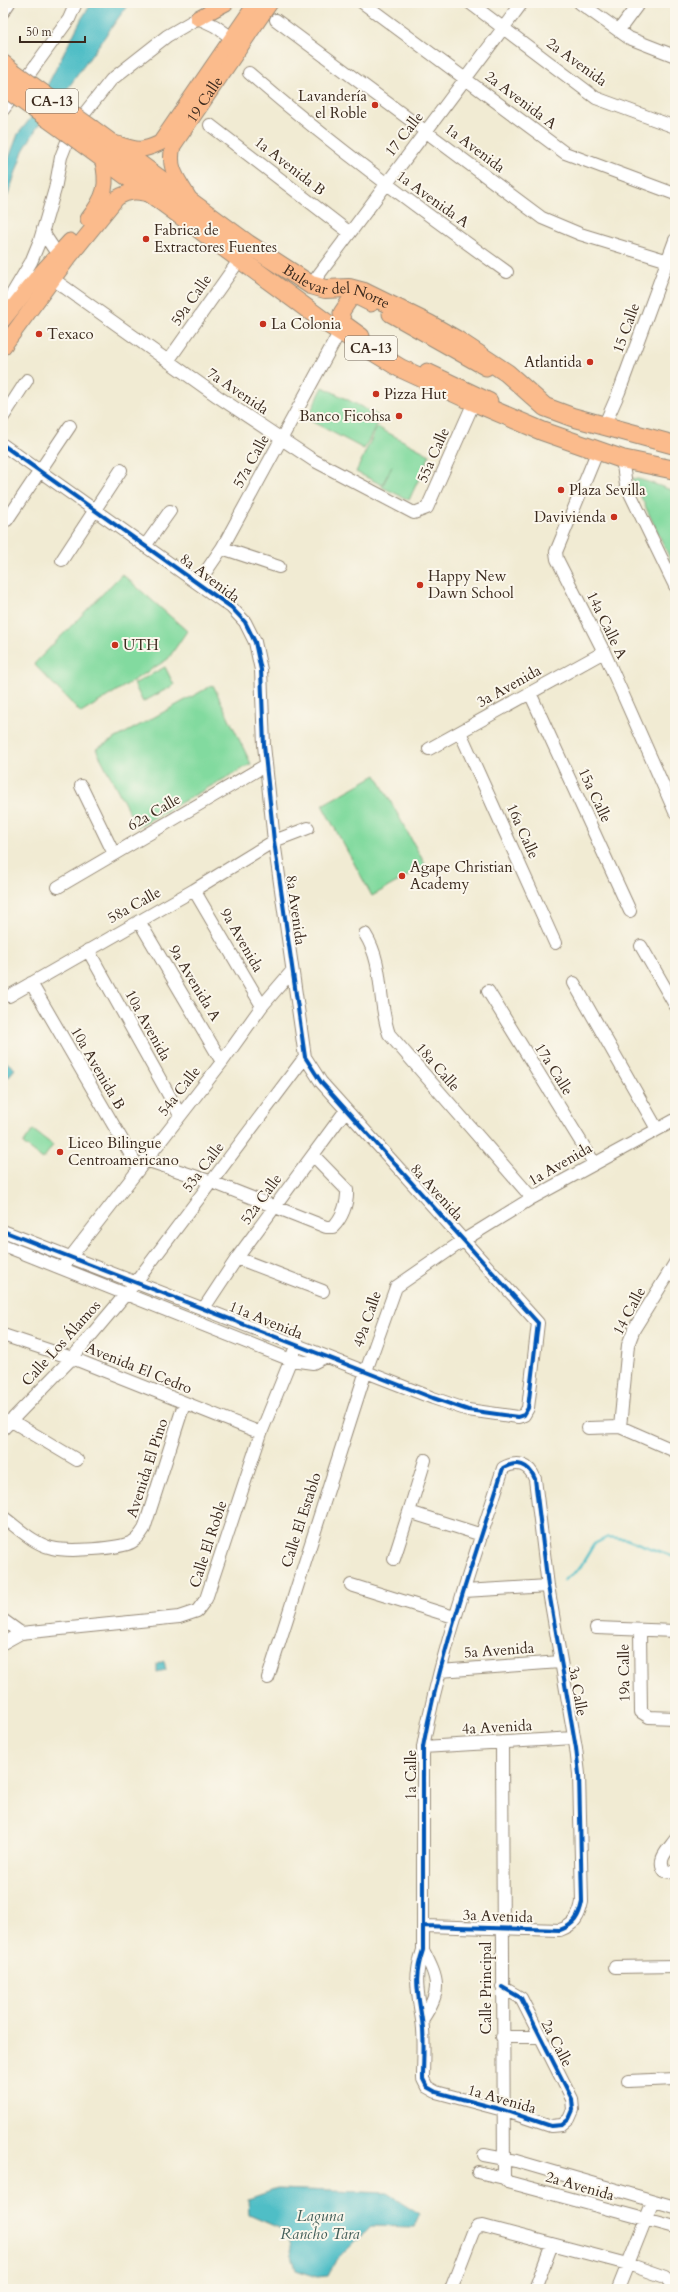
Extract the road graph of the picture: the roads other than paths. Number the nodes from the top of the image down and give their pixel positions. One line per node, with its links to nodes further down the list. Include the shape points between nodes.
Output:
1 (9, 3): 11 (street)
2 (76, 3): 21 (street, via 69,19)
3 (226, 3): 12 (main road)
4 (256, 3): 16 (main road, 19 Calle)
5 (270, 3): 16 (main road, 19 Calle)
6 (363, 3): 20 (street, 2a Avenida A)
7 (470, 3): 14 (street, 2a Avenida)
8 (522, 3): 14 (street, 17 Calle)
9 (580, 3): 15 (street)
10 (639, 3): 15 (street)
11 (3, 12)
12 (198, 18): 16 (street); 33 (street, via 167,36 111,80 72,129)
13 (276, 20): 24 (street, 1a Avenida)
14 (503, 27): 20 (street, 17 Calle); 23 (street, 2a Avenida, via 596,98)
15 (619, 30): 17 (street, via 629,38)
16 (237, 41): 26 (main road, 19 Calle, via 160,143 146,150 136,150); 32 (main road, 19 Calle, via 173,146 171,169)
17 (675, 56)
18 (249, 73): 28 (street, 1a Avenida A, via 304,121)
19 (6, 77): 25 (highway, Bulevar del Norte / CA-13, bridge)
20 (465, 78): 24 (street, 17 Calle); 30 (street, 2a Avenida A, via 565,154)
21 (3, 110)
22 (210, 125): 34 (street, 1a Avenida B)
23 (675, 127)
24 (427, 132): 28 (street, 17 Calle); 38 (street, 1a Avenida, via 542,218 580,234)
25 (87, 136): 26 (highway, Bulevar del Norte / CA-13); 27 (highway, Bulevar del Norte / CA-13)
26 (108, 141): 32 (highway, Bulevar del Norte / CA-13)
27 (102, 158): 29 (main road); 31 (highway, Bulevar del Norte / CA-13)
28 (385, 184): 34 (street, 17 Calle); 39 (street, 1a Avenida A)
29 (111, 193): 31 (main road, via 134,191); 36 (main road); 40 (main road)
30 (675, 194)
31 (155, 196): 37 (highway, Bulevar del Norte / CA-13)
32 (190, 200): 41 (highway, Bulevar del Norte / CA-13, via 248,244)
33 (43, 229): 36 (street); 42 (street, via 31,262)
34 (350, 233): 41 (street, 17 Calle)
35 (675, 240): 38 (street, 15 Calle)
36 (58, 255): 43 (main road); 45 (main road, via 58,260 16,316)
37 (240, 259): 44 (highway, Bulevar del Norte / CA-13); 47 (street, 59a Calle)
38 (671, 262): 53 (street, 15 Calle)
39 (507, 272)
40 (53, 279): 45 (main road); 47 (street, 7a Avenida)
41 (311, 285): 50 (highway, Bulevar del Norte / CA-13, via 325,289 349,288 364,292 429,324 507,373)
42 (3, 309)
43 (3, 320)
44 (340, 331): 49 (highway, Bulevar del Norte / CA-13, via 400,368); 55 (street, 57a Calle)
45 (14, 332): 46 (main road)
46 (3, 347)
47 (168, 361): 55 (street, 7a Avenida)
48 (27, 380): 51 (street)
49 (474, 402): 54 (highway, Bulevar del Norte / CA-13); 65 (street, 55a Calle, via 427,508)
50 (545, 407): 53 (highway, Bulevar del Norte / CA-13); 54 (main road, via 490,370 355,296 343,308 341,313 344,323 355,332 412,364 465,387)
51 (3, 417)
52 (70, 426): 62 (street)
53 (604, 426): 57 (highway, Bulevar del Norte / CA-13)
54 (542, 431): 58 (highway, Bulevar del Norte / CA-13)
55 (281, 439): 65 (street, 7a Avenida, via 313,460); 68 (street, 57a Calle)
56 (3, 445): 62 (street, 8a Avenida)
57 (675, 445)
58 (598, 450): 59 (highway, Bulevar del Norte / CA-13); 73 (street, 14a Calle A, via 556,552 557,559)
59 (622, 459): 61 (highway, Bulevar del Norte / CA-13); 72 (street, via 626,484)
60 (121, 470): 63 (street)
61 (675, 470)
62 (40, 471): 63 (street, 8a Avenida); 66 (street)
63 (95, 510): 67 (street, 8a Avenida); 69 (street)
64 (170, 511): 67 (street)
65 (414, 513)
66 (7, 520)
67 (145, 546): 71 (street, 8a Avenida)
68 (222, 548): 70 (street); 71 (street, 57a Calle)
69 (62, 560)
70 (279, 567)
71 (198, 583): 77 (street, 8a Avenida, via 231,607 245,622 255,642 261,670)
72 (675, 586)
73 (604, 652): 74 (street, 3a Avenida); 79 (street, 14a Calle A)
74 (530, 693): 75 (street, 3a Avenida); 85 (street, 15a Calle)
75 (460, 732): 76 (street, 3a Avenida); 88 (street, 16a Calle)
76 (429, 749)
77 (266, 765): 81 (street, 8a Avenida); 82 (street, 62a Calle)
78 (82, 786): 82 (street)
79 (675, 812)
80 (308, 828): 81 (street, 58a Calle)
81 (274, 841): 84 (street, 58a Calle); 91 (street, 8a Avenida)
82 (114, 854): 83 (street, 62a Calle)
83 (58, 888)
84 (194, 890): 86 (street, 58a Calle); 97 (street, 9a Avenida)
85 (630, 911)
86 (139, 921): 90 (street, 58a Calle); 99 (street, 9a Avenida A)
87 (365, 934): 108 (street, 18a Calle, via 372,946 379,969 389,1034)
88 (555, 943)
89 (641, 946): 96 (street)
90 (88, 950): 92 (street, 58a Calle); 101 (street, 10a Avenida)
91 (292, 971): 97 (street, 54a Calle); 98 (street, 8a Avenida)
92 (31, 983): 95 (street, 58a Calle); 106 (street, 10a Avenida B)
93 (574, 984): 103 (street)
94 (488, 992): 105 (street, 17a Calle)
95 (9, 996)
96 (675, 1005)
97 (262, 1006): 99 (street, 54a Calle)
98 (305, 1057): 100 (street, 8a Avenida, via 321,1082); 107 (street, 53a Calle)
99 (222, 1062): 101 (street, 54a Calle)
100 (346, 1110): 104 (street, 52a Calle); 111 (street, 8a Avenida)
101 (180, 1116): 106 (street, 54a Calle)
102 (675, 1120): 103 (street, 1a Avenida)
103 (658, 1130): 105 (street, 1a Avenida)
104 (313, 1155): 109 (street, 52a Calle); 109 (street, via 347,1190 348,1197 339,1221 334,1227 326,1227)
105 (594, 1163): 108 (street, 1a Avenida)
106 (142, 1164): 107 (street); 113 (street, 54a Calle)
107 (212, 1182): 109 (street); 117 (street, 53a Calle)
108 (532, 1198): 111 (street, 1a Avenida)
109 (275, 1207): 114 (street, 52a Calle)
110 (3, 1231): 113 (street, 11a Avenida)
111 (464, 1240): 126 (street, 49a Calle, via 396,1287); 128 (street, 8a Avenida, via 538,1324 528,1408)
112 (3, 1245): 116 (street, 11a Avenida)
113 (72, 1257): 116 (street, 54a Calle); 117 (street, 11a Avenida)
114 (237, 1258): 118 (street); 120 (street, 52a Calle)
115 (675, 1263): 130 (street, 14 Calle, via 634,1329 628,1345)
116 (62, 1268): 119 (street, 11a Avenida)
117 (136, 1282): 119 (street, 53a Calle); 120 (street, 11a Avenida)
118 (323, 1291)
119 (125, 1295): 124 (street, Calle Los Álamos); 125 (street, 11a Avenida)
120 (204, 1308): 122 (street, 11a Avenida)
121 (3, 1335): 124 (street, Avenida El Cedro)
122 (297, 1344): 123 (street, 11a Avenida); 125 (street, Calle El Roble)
123 (325, 1357): 125 (street, 11a Avenida, via 313,1363); 126 (street, 11a Avenida)
124 (72, 1358): 127 (street, Avenida El Cedro); 129 (street, Calle Los Álamos)
125 (291, 1360): 132 (street, Calle El Roble)
126 (366, 1371): 128 (street, 11a Avenida, via 468,1410 518,1417); 153 (street, Calle El Establo)
127 (184, 1404): 132 (street, Avenida El Cedro); 138 (street, Avenida El Pino, via 144,1529 138,1538 130,1543 83,1550 52,1548 36,1542)
128 (524, 1414)
129 (7, 1424): 134 (street)
130 (620, 1427): 131 (street); 133 (street)
131 (588, 1428)
132 (261, 1434): 149 (street, Calle El Roble, via 206,1599 197,1611 179,1617)
133 (675, 1451)
134 (77, 1460)
135 (425, 1460): 137 (street)
136 (522, 1464): 139 (street, 1a Calle, via 511,1464 503,1468); 142 (street, 3a Calle, via 531,1470 535,1479)
137 (409, 1512): 139 (street); 140 (street)
138 (3, 1517)
139 (482, 1535): 143 (street, 1a Calle)
140 (394, 1559)
141 (351, 1585): 144 (street)
142 (548, 1586): 143 (street); 151 (street, 3a Calle)
143 (464, 1591): 144 (street, 1a Calle)
144 (454, 1617): 152 (street, 1a Calle)
145 (3, 1620): 149 (street)
146 (596, 1628): 147 (street)
147 (640, 1630): 148 (street); 154 (street, 19a Calle, via 640,1707 643,1715)
148 (675, 1631)
149 (21, 1634): 150 (street, Calle El Roble)
150 (3, 1643)
151 (560, 1662): 152 (street, 5a Avenida); 155 (street, 3a Calle)
152 (440, 1671): 157 (street, 1a Calle)
153 (268, 1678)
154 (675, 1718)
155 (574, 1738): 156 (street, 4a Avenida); 161 (street, 3a Calle, via 579,1774 582,1902 580,1912)
156 (502, 1742): 157 (street, 4a Avenida); 162 (street, Calle Principal)
157 (423, 1747): 160 (street, 1a Calle)
158 (675, 1840): 159 (street, via 661,1860 665,1871)
159 (675, 1873)
160 (424, 1926): 162 (street, 3a Avenida); 163 (street, 1a Calle)
161 (570, 1926): 162 (street, 3a Avenida, via 560,1930)
162 (502, 1928): 166 (street, Calle Principal)
163 (423, 1950): 167 (street, 1a Calle, via 416,1983); 167 (street, via 433,1968 437,1986 434,2002)
164 (675, 1966): 165 (street)
165 (615, 1967)
166 (502, 1987): 168 (street, Calle Principal); 169 (street, 2a Calle, via 520,1998)
167 (422, 2020): 172 (street, 1a Calle, via 423,2079)
168 (502, 2037): 169 (street); 173 (street, Calle Principal)
169 (541, 2037): 174 (street, 2a Calle, via 572,2099 573,2110)
170 (675, 2079): 171 (street)
171 (628, 2081)
172 (427, 2087): 173 (street, 1a Avenida, via 436,2092)
173 (503, 2110): 174 (street, 1a Avenida, via 551,2126 562,2125); 175 (street, Calle Principal)
174 (569, 2119)
175 (506, 2152): 176 (street, 2a Avenida); 178 (street, Calle Principal); 179 (street, 2a Avenida)
176 (484, 2155)
177 (478, 2172): 178 (street, 2a Avenida)
178 (504, 2178): 181 (street, 2a Avenida, via 508,2182)
179 (653, 2201): 180 (street, 2a Avenida); 181 (street)
180 (675, 2207)
181 (645, 2220): 182 (street, 2a Avenida); 184 (street)
182 (675, 2227)
183 (552, 2244): 184 (street); 186 (street, via 482,2226 477,2227); 187 (street)
184 (628, 2264): 185 (street, via 665,2277); 188 (street)
185 (675, 2288)
186 (451, 2289)
187 (535, 2289)
188 (618, 2289)

